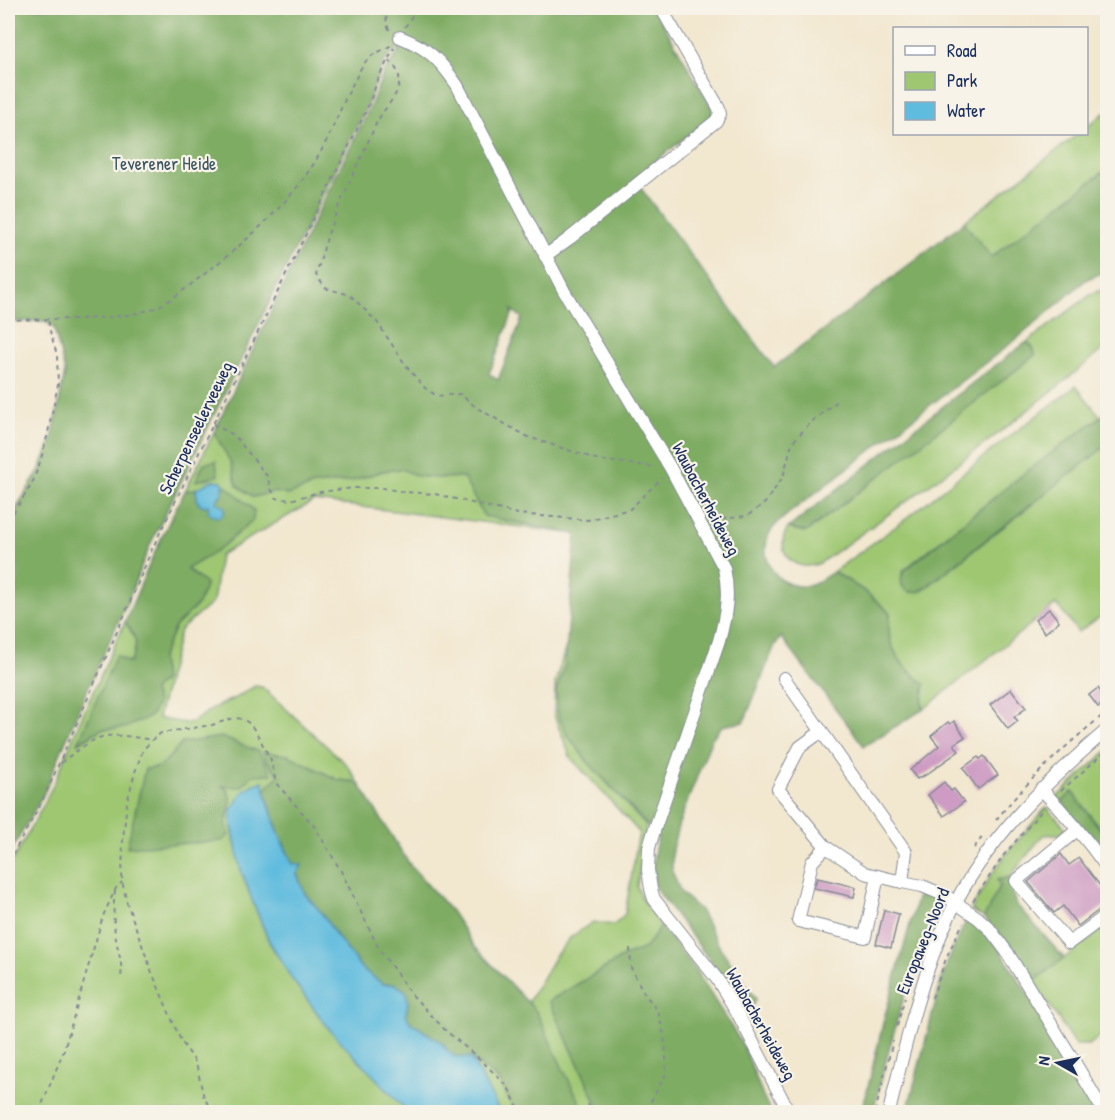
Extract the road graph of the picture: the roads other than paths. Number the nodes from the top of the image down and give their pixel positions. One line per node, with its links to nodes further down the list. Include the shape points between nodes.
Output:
1 (661, 8): 3 (street, via 720,114)
2 (400, 37): 3 (street, Waubacherheideweg, via 425,48 457,85)
3 (545, 256): 15 (street, Waubacherheideweg, via 671,469 724,568 728,585 726,615 653,834 649,878 654,900 717,979 736,1010)
4 (784, 678): 6 (street)
5 (1107, 729): 7 (street, Europaweg-Noord)
6 (822, 731): 9 (street, via 800,747 778,789); 12 (street, via 906,852)
7 (1041, 789): 8 (street); 13 (street, Europaweg-Noord)
8 (1077, 830): 10 (street); 14 (street, via 1016,881 1069,943)
9 (826, 847): 11 (street, via 866,873); 11 (street, via 812,862 798,921 865,937)
10 (1107, 869)
11 (878, 876): 12 (street)
12 (902, 882): 13 (street)
13 (951, 899): 16 (street, Europaweg-Noord, via 911,1020); 17 (street, via 985,923 1007,952)
14 (1107, 914)
15 (789, 1113)
16 (889, 1113)
17 (1104, 1113)

